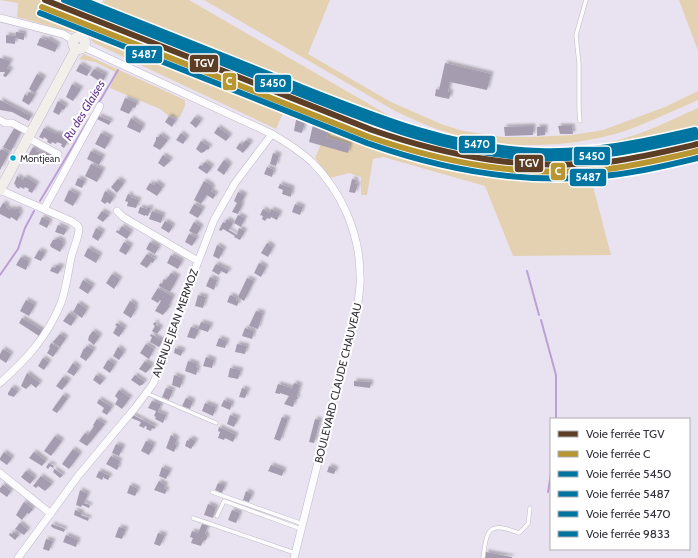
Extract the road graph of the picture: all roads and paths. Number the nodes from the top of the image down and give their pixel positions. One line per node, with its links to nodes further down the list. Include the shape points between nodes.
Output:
1 (98, 0): 4 (street)
2 (586, 0): 7 (lane, via 576,35)
3 (0, 18): 4 (street, BOULEVARD CLAUDE CHAUVEAU, via 63,34)
4 (79, 43): 8 (street, BOULEVARD CLAUDE CHAUVEAU); 9 (street)
5 (100, 106): 12 (street)
6 (0, 120): 9 (street, via 12,123)
7 (580, 121)
8 (272, 134): 14 (street, AVENUE JEAN MERMOZ, via 222,204); 24 (street, BOULEVARD CLAUDE CHAUVEAU, via 312,162 338,195 357,243 360,274 358,302)
9 (30, 135): 10 (street); 11 (street)
10 (58, 154)
11 (1, 185): 12 (street)
12 (44, 209): 15 (street, via 71,221 79,228 65,289 41,341)
13 (117, 211): 14 (street, via 123,218)
14 (198, 261): 16 (street, AVENUE JEAN MERMOZ, via 164,359)
15 (0, 383)
16 (146, 393): 17 (lane); 21 (street, AVENUE JEAN MERMOZ, via 78,476)
17 (216, 423)
18 (0, 473): 21 (street)
19 (212, 492): 24 (lane)
20 (530, 508): 27 (lane, via 528,524 519,533 500,527 493,527 489,531)
21 (51, 514): 26 (street, AVENUE JEAN MERMOZ)
22 (217, 516): 24 (lane, via 224,501)
23 (193, 518): 25 (lane)
24 (303, 527): 25 (street, BOULEVARD CLAUDE CHAUVEAU)
25 (295, 556)
26 (18, 558)
27 (482, 558)

